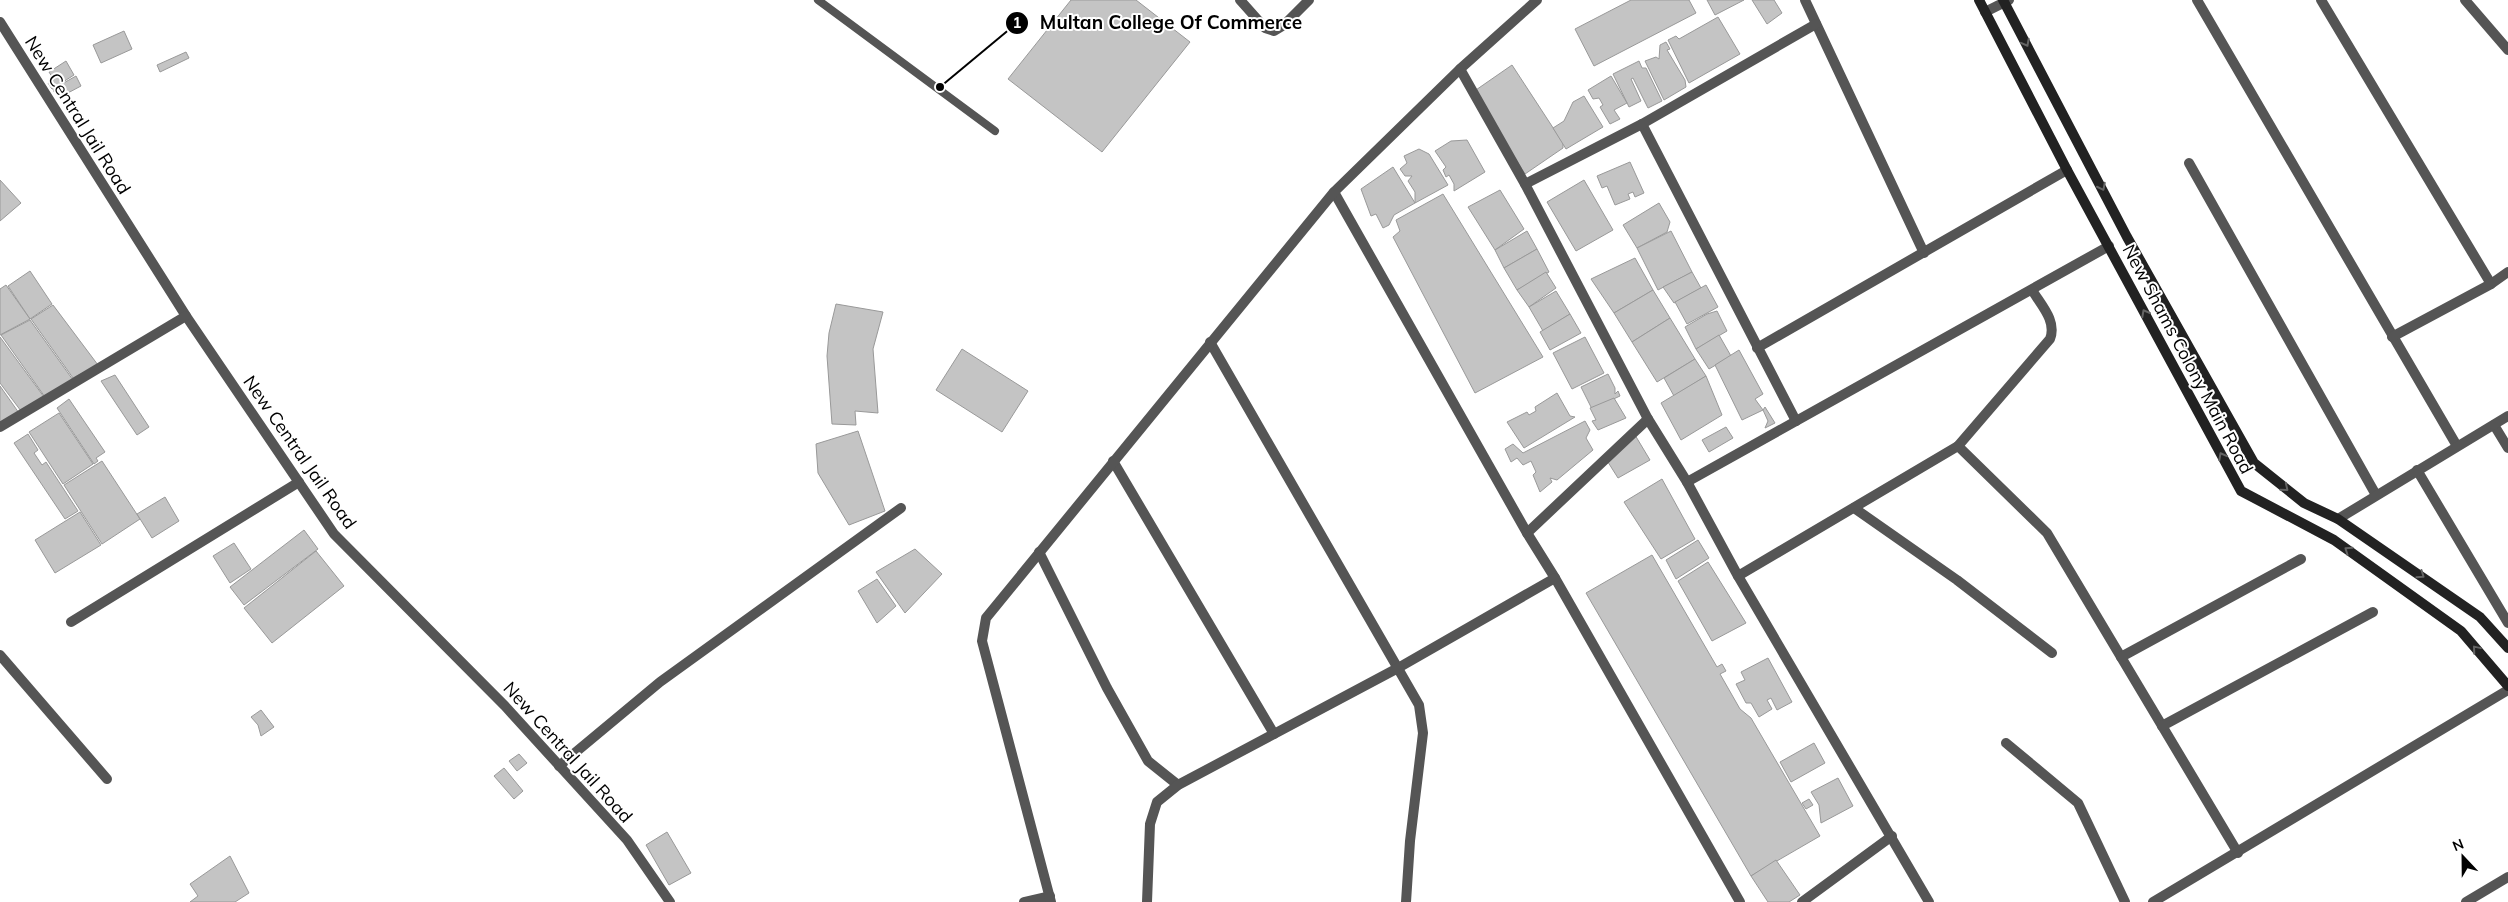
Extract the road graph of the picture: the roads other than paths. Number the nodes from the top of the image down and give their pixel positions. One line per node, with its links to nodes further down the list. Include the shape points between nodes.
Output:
1 (818, 0): 17 (lane)
2 (1240, 0): 3 (street, via 1265,28 1274,31)
3 (1309, 0)
4 (1537, 0): 15 (street)
5 (1805, 0): 13 (street)
6 (1980, 0): 11 (main road, New Shams Colony Main Road)
7 (2197, 0): 28 (street)
8 (2321, 0): 25 (street)
9 (2465, 0): 14 (street)
10 (2005, 1): 11 (street); 46 (main road, New Shams Colony Main Road, one-way to 46, via 2127,237 2254,463 2304,503)
11 (1985, 12): 19 (main road, New Shams Colony Main Road)
12 (0, 22): 27 (street, New Central Jail Road)
13 (1816, 24): 16 (street); 23 (street)
14 (2508, 50)
15 (1460, 69): 20 (street); 21 (street)
16 (1642, 124): 20 (street); 30 (street)
17 (995, 131)
18 (2189, 163): 43 (street)
19 (2067, 170): 22 (main road, New Shams Colony Main Road); 23 (street)
20 (1525, 184): 32 (street)
21 (1334, 192): 29 (street); 47 (street)
22 (2109, 246): 26 (street); 60 (main road, New Shams Colony Main Road, one-way to 22, via 2461,630 2334,540 2241,491)
23 (1924, 253): 30 (street)
24 (2508, 272): 25 (street)
25 (2491, 284): 28 (street)
26 (2032, 290): 33 (street); 36 (street, via 2050,318 2053,330 2050,339)
27 (186, 316): 35 (street); 41 (street, New Central Jail Road)
28 (2392, 337): 37 (street)
29 (1210, 342): 39 (street); 59 (street)
30 (1757, 348): 33 (street)
31 (2508, 416): 34 (street)
32 (1648, 419): 42 (street); 47 (street)
33 (1796, 421): 42 (street)
34 (2494, 425): 37 (street); 38 (street)
35 (0, 427)
36 (1958, 446): 45 (street); 58 (street, via 2046,533)
37 (2457, 446): 40 (street)
38 (2508, 448)
39 (1113, 461): 48 (street); 63 (street)
40 (2417, 470): 43 (street); 54 (street)
41 (299, 482): 53 (street); 65 (street, New Central Jail Road, via 334,534 506,706)
42 (1687, 482): 50 (street)
43 (2376, 495): 46 (street)
44 (901, 508): 65 (street, via 660,682)
45 (1854, 508): 50 (street); 56 (street, via 1957,580)
46 (2338, 519): 55 (main road, New Shams Colony Main Road, one-way to 55, via 2480,617)
47 (1526, 533): 51 (street)
48 (1039, 552): 67 (street, via 1107,688 1148,761); 71 (street, via 986,618 982,641)
49 (2301, 559): 58 (street)
50 (1738, 576): 68 (street)
51 (1555, 578): 59 (street); 77 (street)
52 (2373, 612): 62 (street)
53 (71, 622)
54 (2508, 623)
55 (2508, 648)
56 (2052, 653)
57 (0, 655): 66 (street)
58 (2121, 657): 62 (street)
59 (1398, 668): 63 (street); 76 (street, via 1419,705 1423,732)
60 (2508, 686)
61 (2508, 690): 69 (street)
62 (2162, 726): 69 (street)
63 (1274, 734): 67 (street)
64 (2006, 742): 80 (street, via 2078,803)
65 (559, 766): 73 (street, New Central Jail Road, via 627,840)
66 (107, 778)
67 (1178, 785): 75 (street, via 1157,802 1150,824)
68 (1892, 836): 78 (street); 79 (street)
69 (2238, 853): 81 (street)
70 (2508, 877): 72 (street)
71 (1051, 899): 74 (street)
72 (2469, 901)
73 (670, 902)
74 (1024, 902)
75 (1147, 902)
76 (1406, 902)
77 (1740, 902)
78 (1802, 902)
79 (1929, 902)
80 (2125, 902)
81 (2153, 902)

